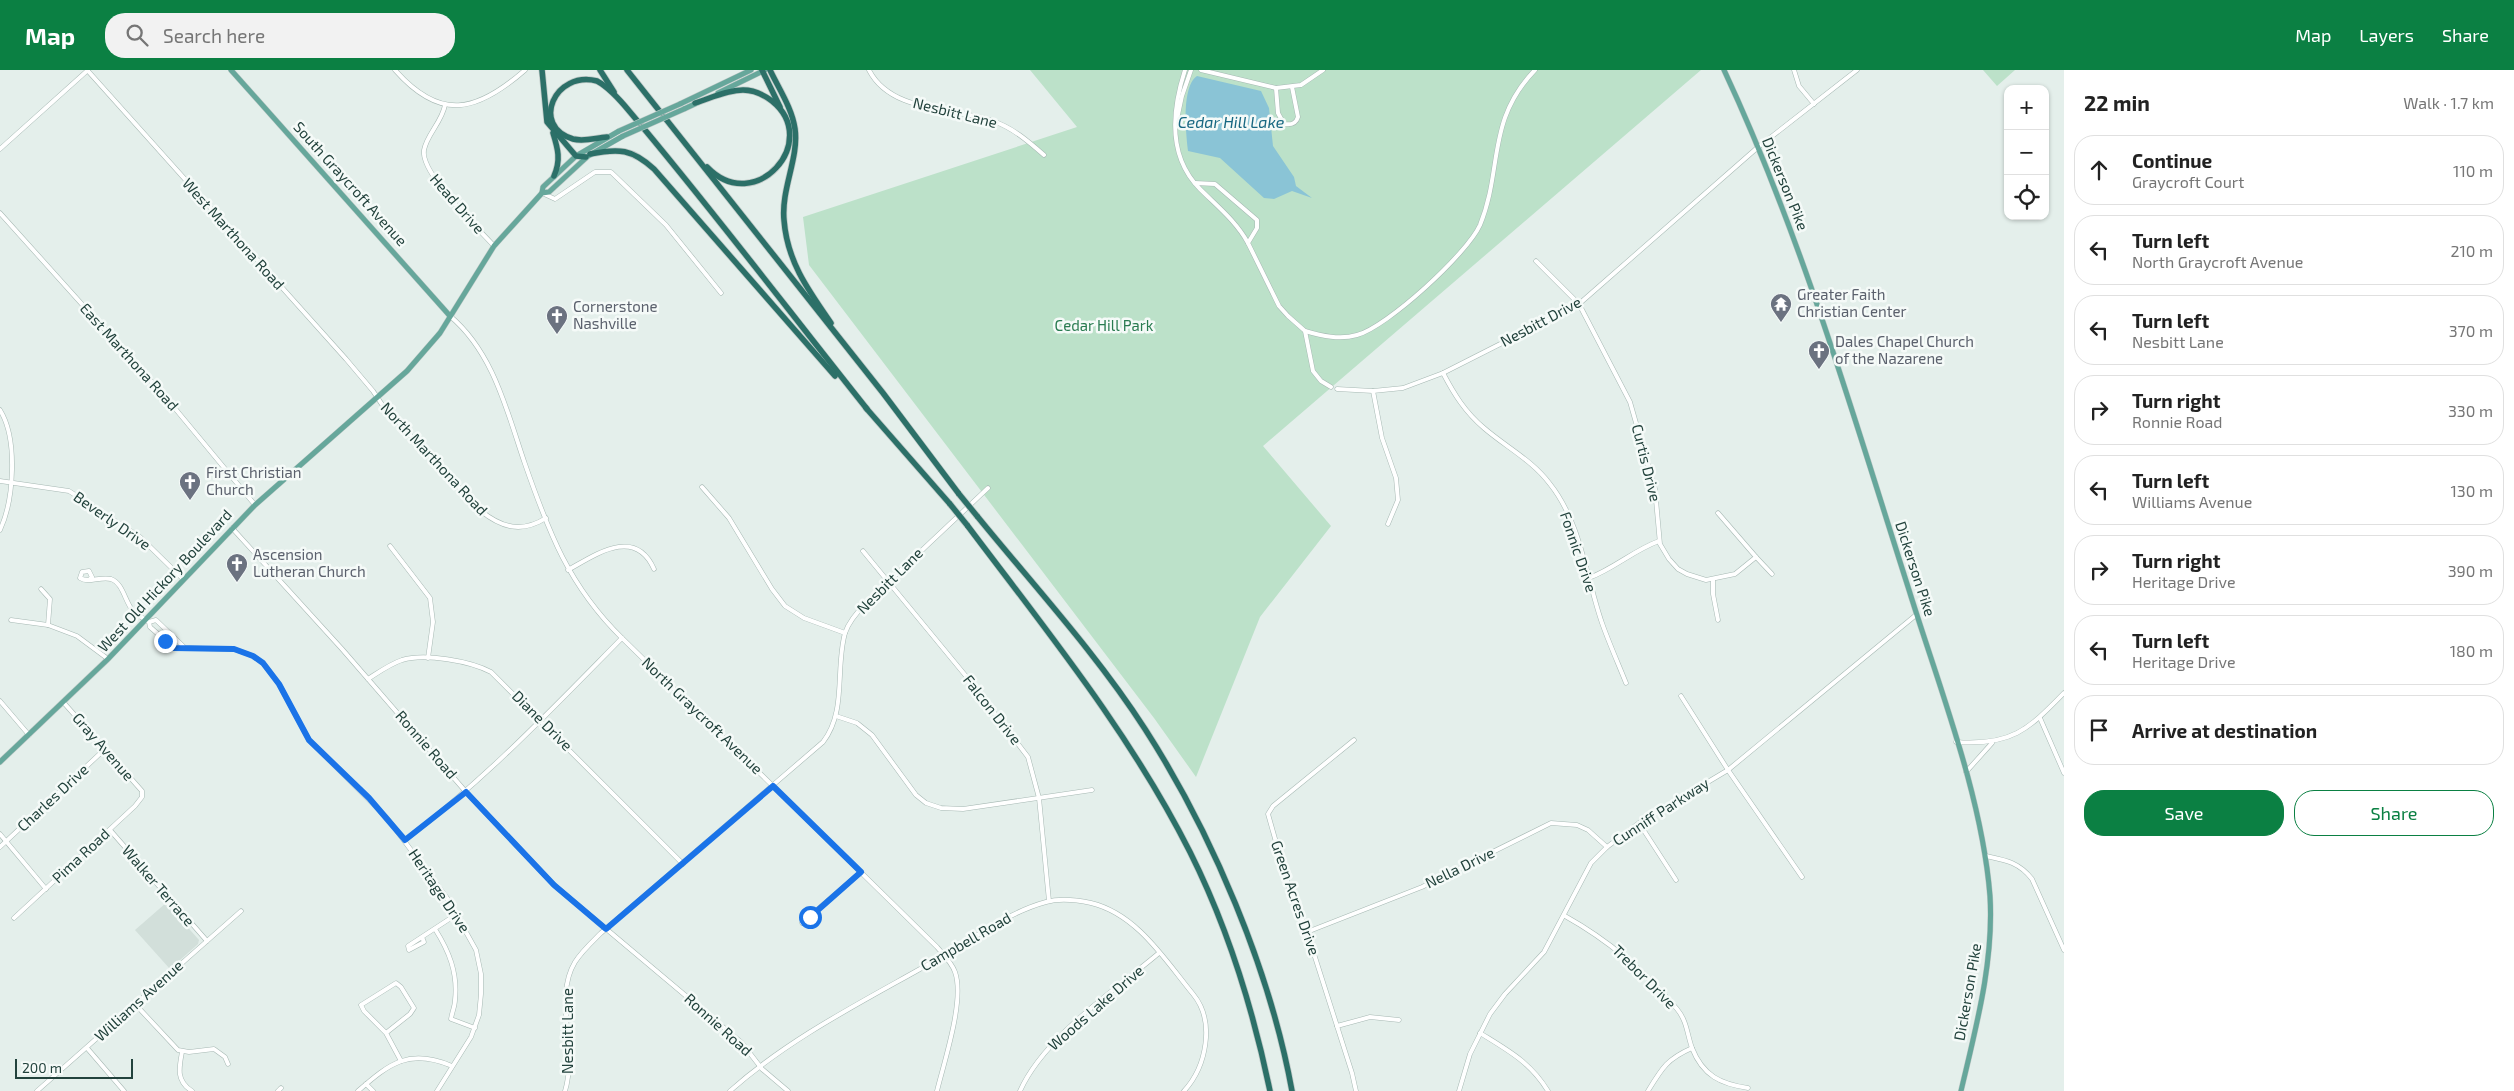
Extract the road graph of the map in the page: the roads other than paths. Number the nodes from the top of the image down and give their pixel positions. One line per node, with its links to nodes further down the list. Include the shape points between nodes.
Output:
1 (88, 70): 32 (street); 52 (street, West Marthona Road)
2 (231, 70): 45 (main road, South Graycroft Avenue)
3 (394, 70): 24 (street, via 425,98)
4 (525, 70): 24 (street, via 486,98 474,103)
5 (542, 70): 28 (highway, via 545,111)
6 (600, 70): 21 (highway)
7 (627, 70): 27 (highway)
8 (751, 70): 25 (main road, West Old Hickory Boulevard)
9 (765, 70): 22 (main road, West Old Hickory Boulevard); 26 (highway); 47 (highway, via 792,114 795,129 783,208 788,249 800,278)
10 (869, 70): 33 (street, Nesbitt Lane, via 878,85 901,99 992,121 1024,138)
11 (1185, 70): 30 (street, via 1174,113)
12 (1191, 70): 30 (street, via 1178,111)
13 (1201, 70): 20 (street)
14 (1323, 70): 19 (street)
15 (1535, 70): 46 (street, via 1516,94 1500,129 1479,227 1454,262 1365,333 1334,337)
16 (1724, 70): 31 (main road, Dickerson Pike)
17 (1794, 70): 23 (street, via 1799,86)
18 (1857, 70): 23 (street, Nesbitt Drive)
19 (1292, 87): 20 (street); 20 (street, via 1298,117 1288,125 1279,118)
20 (1276, 88)
21 (617, 98): 29 (highway, via 601,83 582,77 570,78 561,84 551,100 551,116 564,134 584,141); 53 (highway)
22 (695, 103): 25 (main road, West Old Hickory Boulevard); 26 (highway, via 723,93 750,91 771,100)
23 (1814, 104): 31 (street, Nesbitt Drive)
24 (445, 105): 41 (street, Head Drive, via 441,119 426,144 426,166)
25 (682, 106): 29 (main road, West Old Hickory Boulevard, bridge); 35 (main road, West Old Hickory Boulevard, bridge)
26 (785, 118): 27 (highway, via 789,135 783,160 767,177 743,184 728,182 711,171)
27 (671, 127): 47 (highway)
28 (552, 131): 34 (highway); 36 (highway, via 559,155)
29 (606, 137): 34 (main road, West Old Hickory Boulevard)
30 (1176, 141): 37 (street, via 1185,168)
31 (1757, 148): 44 (street, Nesbitt Drive); 78 (main road, Dickerson Pike, via 1802,263)
32 (0, 149)
33 (1044, 155)
34 (576, 156): 35 (highway); 36 (main road, West Old Hickory Boulevard)
35 (588, 156): 38 (main road, West Old Hickory Boulevard, via 549,192); 53 (highway, via 610,150 640,156)
36 (554, 176): 38 (main road, West Old Hickory Boulevard, via 543,187)
37 (1195, 184): 40 (street, via 1230,217); 40 (street, via 1215,184 1257,220)
38 (542, 193): 41 (main road, West Old Hickory Boulevard); 43 (street, via 555,199 595,172 611,172 666,226)
39 (0, 213): 59 (street, East Marthona Road, via 172,405)
40 (1248, 243): 46 (street, via 1279,306)
41 (494, 246): 45 (main road, West Old Hickory Boulevard)
42 (1536, 261): 44 (street, Curtis Drive)
43 (721, 293)
44 (1579, 304): 48 (street, Nesbitt Drive); 65 (street, Curtis Drive, via 1630,402 1655,489)
45 (450, 316): 52 (main road, West Old Hickory Boulevard, via 430,347); 61 (street, North Graycroft Avenue, via 470,336 493,373)
46 (1305, 331): 49 (street, via 1313,371)
47 (851, 354): 166 (highway, bridge, via 976,516 1106,674 1145,730 1197,822 1248,936 1278,1025)
48 (1443, 373): 51 (street, Nesbitt Drive, via 1403,388); 72 (street, Fonnic Drive, via 1466,411 1527,460 1551,485 1569,517)
49 (1331, 387)
50 (1337, 389): 51 (street, Nesbitt Drive)
51 (1373, 391): 62 (street, via 1382,438 1396,478 1398,500)
52 (378, 399): 59 (main road, West Old Hickory Boulevard); 61 (street, North Marthona Road, via 475,504 497,523 518,528)
53 (867, 409): 165 (highway, bridge, via 967,525 1092,691 1172,818 1202,878 1230,949)
54 (0, 410): 56 (street, via 10,435)
55 (0, 481): 56 (street, Beverly Drive)
56 (10, 482): 64 (street); 73 (street, Beverly Drive, via 66,490 75,495 140,536)
57 (702, 487): 83 (street, via 729,518 785,606 798,615)
58 (988, 488): 76 (street, Nesbitt Lane)
59 (255, 505): 63 (main road, West Old Hickory Boulevard)
60 (1718, 513): 68 (street)
61 (546, 518): 70 (street, North Graycroft Avenue)
62 (1388, 524)
63 (232, 528): 73 (main road, West Old Hickory Boulevard); 88 (street, Ronnie Road)
64 (0, 530)
65 (1659, 540): 72 (street); 74 (street, Curtis Drive, via 1678,569 1696,578)
66 (390, 546): 86 (street, via 430,598 433,622)
67 (863, 551): 76 (street, Falcon Drive)
68 (1756, 557): 71 (street); 74 (street, Curtis Drive, via 1735,574)
69 (654, 569): 70 (street, via 640,552 617,546)
70 (568, 570): 84 (street, North Graycroft Avenue, via 591,605)
71 (1772, 574)
72 (1590, 578): 89 (street, Fonnic Drive, via 1602,622)
73 (183, 579): 81 (main road, West Old Hickory Boulevard)
74 (1712, 579): 80 (street)
75 (89, 580): 81 (street, Heritage Drive, via 111,579 131,609)
76 (887, 582): 83 (street, Nesbitt Lane, via 860,609); 110 (street, Falcon Drive, via 1014,736 1028,757)
77 (41, 589): 82 (street, via 50,599)
78 (1916, 615): 99 (main road, Dickerson Pike); 103 (street, Cunniff Parkway)
79 (11, 620): 82 (street)
80 (1718, 620)
81 (148, 621): 85 (street, Heritage Drive, via 156,620); 85 (street, Heritage Drive, via 150,627 174,648); 87 (main road, West Old Hickory Boulevard)
82 (48, 625): 87 (street, via 77,636)
83 (845, 632): 94 (street, Nesbitt Lane)
84 (622, 638): 96 (street); 106 (street, North Graycroft Avenue)
85 (185, 648): 114 (street, Heritage Drive, via 234,649 263,663 279,684 309,740 369,798)
86 (428, 658): 88 (street, Diane Drive, via 404,659); 96 (street, Diane Drive, via 473,664 491,672)
87 (108, 659): 93 (main road, West Old Hickory Boulevard)
88 (368, 679): 109 (street, Ronnie Road)
89 (1626, 683)
90 (2064, 693): 95 (street)
91 (1681, 696): 103 (street)
92 (0, 700): 97 (street)
93 (64, 703): 97 (main road, West Old Hickory Boulevard); 101 (street, Gray Avenue)
94 (836, 716): 106 (street, Nesbitt Lane, via 823,742); 110 (street, via 857,723 872,735 913,792 930,805 954,810)
95 (2040, 718): 100 (street); 105 (street)
96 (541, 721): 109 (street); 119 (street, Diane Drive)
97 (29, 735): 102 (main road, West Old Hickory Boulevard)
98 (1354, 740): 132 (street, Green Acres Drive, via 1273,806 1268,814 1289,888)
99 (1956, 742): 100 (street); 104 (main road, Dickerson Pike)
100 (1992, 743): 104 (street)
101 (105, 749): 108 (street, Gray Avenue); 115 (street, Charles Drive)
102 (0, 762)
103 (1728, 770): 111 (street, Cunniff Parkway); 121 (street)
104 (1966, 772): 118 (main road, Dickerson Pike)
105 (2064, 773)
106 (773, 786): 119 (street, Nesbitt Lane); 120 (street, North Graycroft Avenue)
107 (1092, 790): 110 (street)
108 (142, 791): 112 (street, Pima Road, via 139,802)
109 (466, 792): 114 (street); 131 (street, Ronnie Road, via 554,885)
110 (1039, 798): 124 (street, Falcon Drive)
111 (1639, 823): 117 (street, Cunniff Parkway); 122 (street)
112 (110, 830): 123 (street, Pima Road); 134 (street, Walker Terrace)
113 (0, 834): 115 (street)
114 (405, 840): 126 (street, Heritage Drive)
115 (6, 842): 116 (street, Charles Drive); 123 (street)
116 (0, 847)
117 (1607, 847): 127 (street, Cunniff Parkway, via 1591,863); 132 (street, Nella Drive, via 1588,830 1551,822 1422,887)
118 (1986, 856): 135 (street, via 2024,868); 171 (main road, Dickerson Pike, via 1990,920 1988,964)
119 (683, 864): 131 (street, Nesbitt Lane)
120 (861, 872): 129 (street); 137 (street, North Graycroft Avenue)
121 (1802, 877)
122 (1676, 880)
123 (46, 889): 128 (street, Pima Road)
124 (1048, 901): 136 (street, Campbell Road, via 1090,903 1115,912 1136,927); 137 (street, Campbell Road, via 1018,912)
125 (241, 911): 134 (street, Williams Avenue)
126 (457, 914): 130 (street); 141 (street, Heritage Drive, via 474,944 480,967 481,1002)
127 (1565, 916): 143 (street, Cunniff Parkway, via 1544,952 1505,994); 145 (street, Trebor Drive, via 1620,951 1672,1003 1687,1027)
128 (14, 918)
129 (802, 923)
130 (435, 928): 133 (street); 141 (street, via 448,951 454,972 455,1000 451,1017)
131 (606, 929): 149 (street, Ronnie Road, via 742,1043); 159 (street, Nesbitt Lane, via 581,954 568,978 570,1070)
132 (1307, 932): 140 (street, Green Acres Drive)
133 (422, 937)
134 (207, 941): 138 (street, Williams Avenue)
135 (2064, 950)
136 (1159, 953): 163 (street, Woods Lake Drive, via 1057,1039 1031,1070); 164 (street, Campbell Road, via 1196,998 1203,1014 1204,1052 1197,1074)
137 (944, 955): 149 (street, Campbell Road); 162 (street, North Graycroft Avenue, via 955,972 958,989 956,1013)
138 (136, 1004): 144 (street, Williams Avenue); 146 (street)
139 (1399, 1020): 140 (street, via 1370,1017)
140 (1337, 1026): 167 (street, Green Acres Drive)
141 (475, 1028): 150 (street, Heritage Drive)
142 (386, 1033): 142 (street, via 362,1005 396,983 414,1008); 147 (street)
143 (1480, 1033): 168 (street, Cunniff Parkway); 169 (street, via 1521,1058 1539,1076)
144 (87, 1048): 153 (street, Williams Avenue); 154 (street)
145 (1692, 1048): 152 (street, Trebor Drive, via 1715,1079 1726,1085); 170 (street, via 1670,1059)
146 (182, 1052): 148 (street, via 214,1049 225,1057); 155 (street, via 178,1073)
147 (401, 1061): 150 (street, via 425,1058); 151 (street, via 386,1067)
148 (228, 1064)
149 (760, 1064): 160 (street, Campbell Road); 161 (street, Ronnie Road)
150 (452, 1066): 158 (street, Heritage Drive)
151 (366, 1084): 156 (street); 157 (street)
152 (1748, 1088)
153 (37, 1091)
154 (124, 1091)
155 (192, 1091)
156 (358, 1091)
157 (372, 1091)
158 (437, 1091)
159 (565, 1091)
160 (730, 1091)
161 (788, 1091)
162 (937, 1091)
163 (1020, 1091)
164 (1184, 1091)
165 (1270, 1091)
166 (1292, 1091)
167 (1356, 1091)
168 (1459, 1091)
169 (1548, 1091)
170 (1648, 1091)
171 (1961, 1091)

